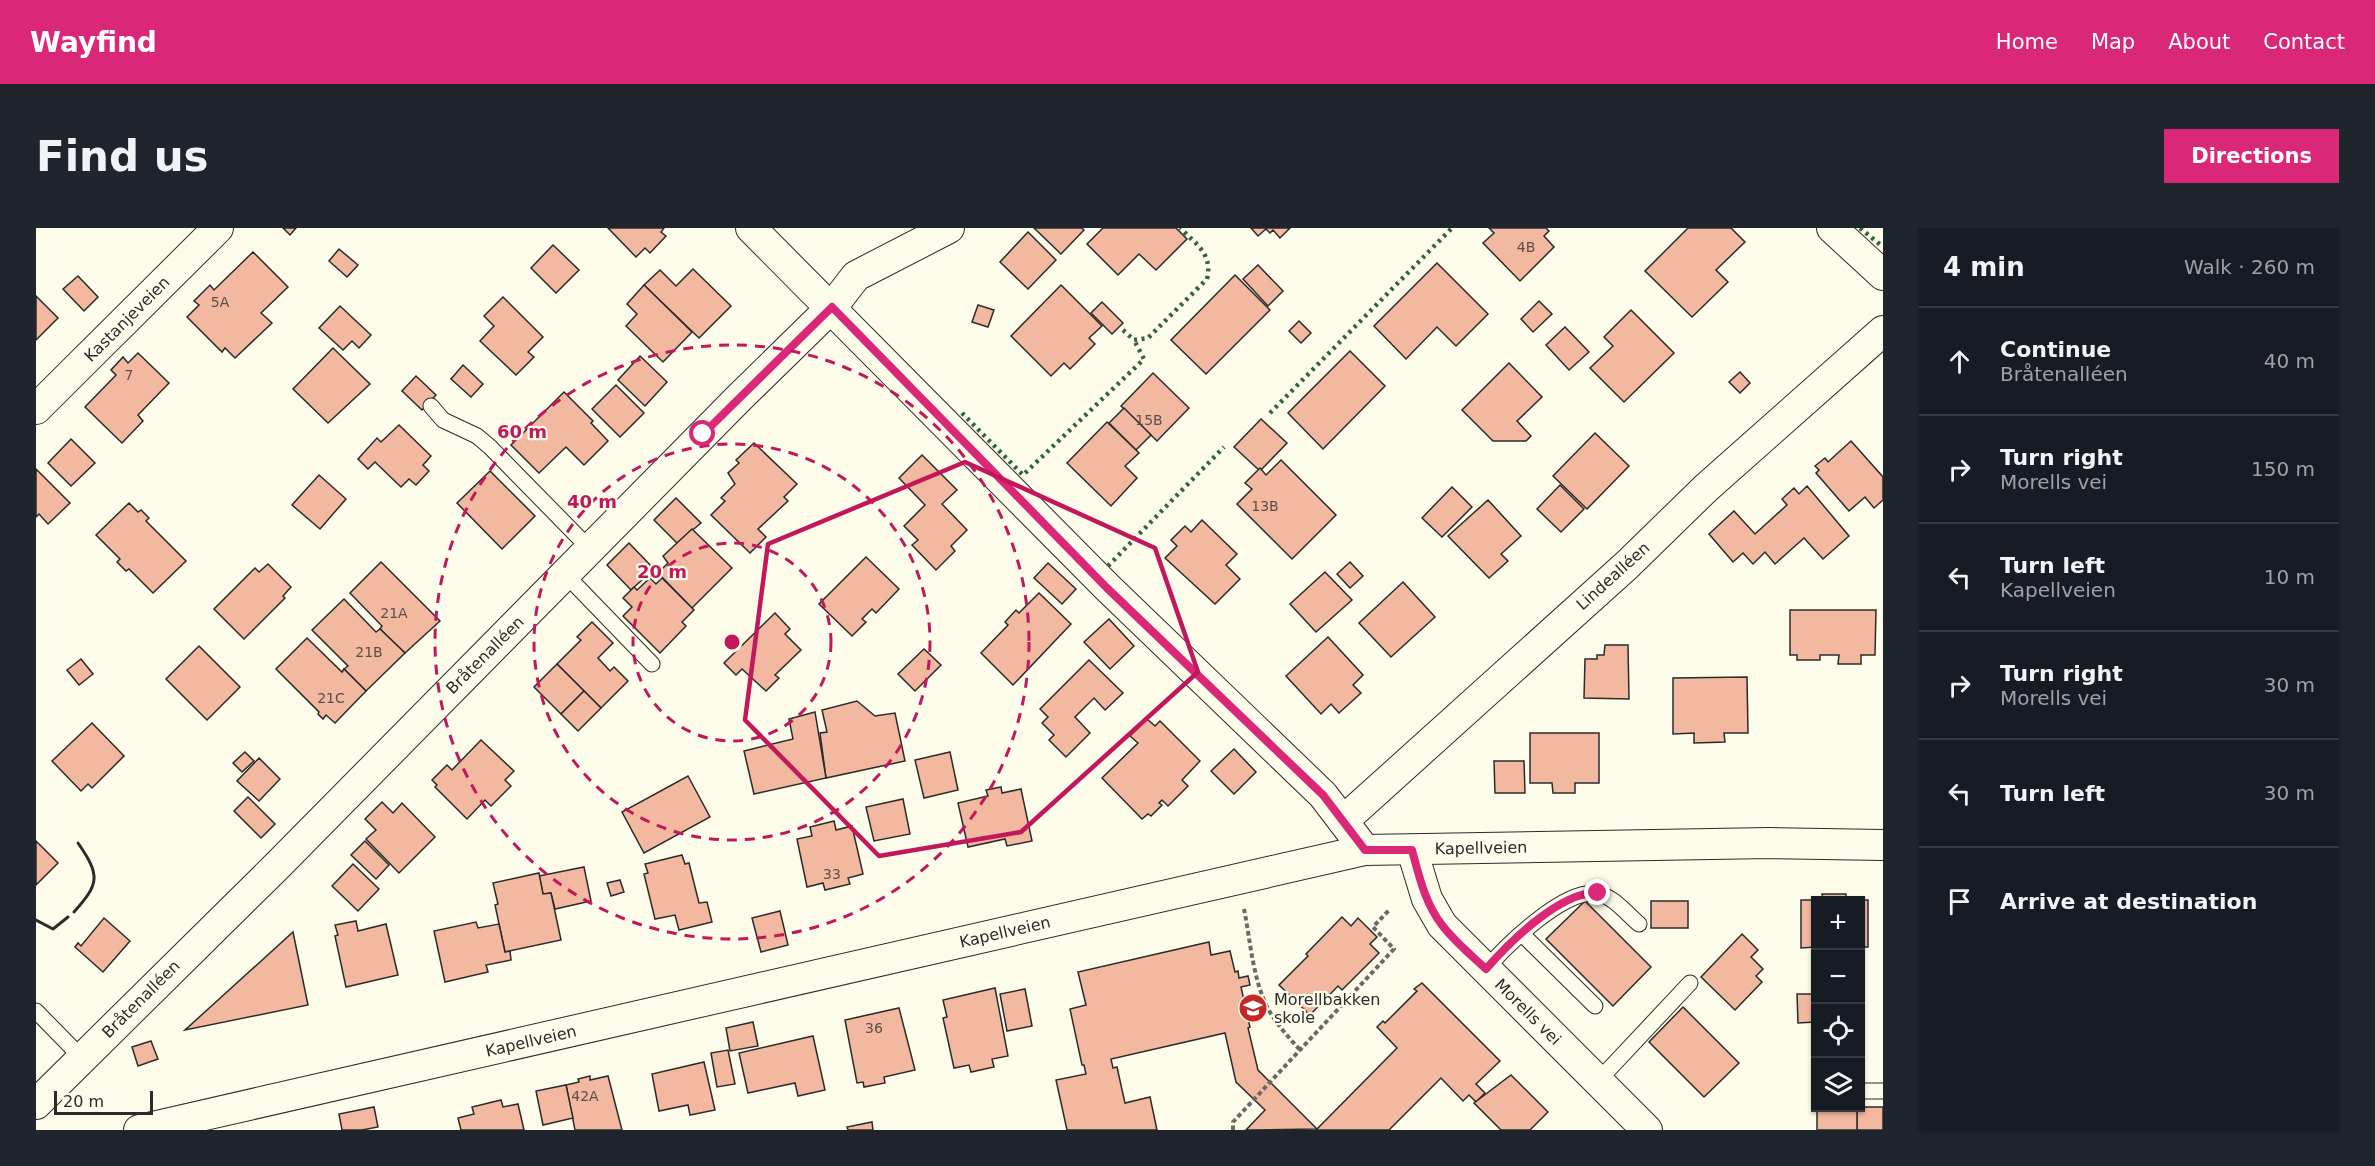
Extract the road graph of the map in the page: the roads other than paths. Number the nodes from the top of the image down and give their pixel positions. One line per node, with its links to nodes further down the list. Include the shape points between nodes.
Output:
1 (218, 228): 9 (street, Kastanjeveien)
2 (752, 228): 6 (street)
3 (949, 228): 6 (street, Bråtenalléen, via 856,276)
4 (1832, 228): 5 (street)
5 (1883, 275)
6 (832, 307): 10 (street, Bråtenalléen); 13 (street, via 1107,588 1323,795)
7 (1883, 331): 13 (street, Lindealléen)
8 (431, 406): 10 (lane, via 443,420 477,436 490,447)
9 (36, 409)
10 (590, 549): 11 (street, Bråtenalléen)
11 (565, 574): 12 (lane); 23 (street, Bråtenalléen)
12 (652, 664)
13 (1343, 821): 15 (street)
14 (1883, 845): 16 (street, Kapellveien, via 1769,843)
15 (1365, 850): 16 (street, Kapellveien); 28 (street, Kapellveien)
16 (1412, 850): 19 (street, Morells vei, via 1433,912)
17 (1639, 924): 18 (lane, via 1610,899 1589,892 1561,904)
18 (1521, 934): 19 (lane); 21 (lane)
19 (1486, 969): 24 (street, Morells vei)
20 (1690, 983): 24 (lane)
21 (1595, 1006)
22 (36, 1011): 23 (lane)
23 (82, 1058): 27 (street, Bråtenalléen)
24 (1598, 1081): 29 (street, Morells vei)
25 (1865, 1090): 26 (lane)
26 (1883, 1091)
27 (36, 1104)
28 (139, 1130)
29 (1647, 1130)

